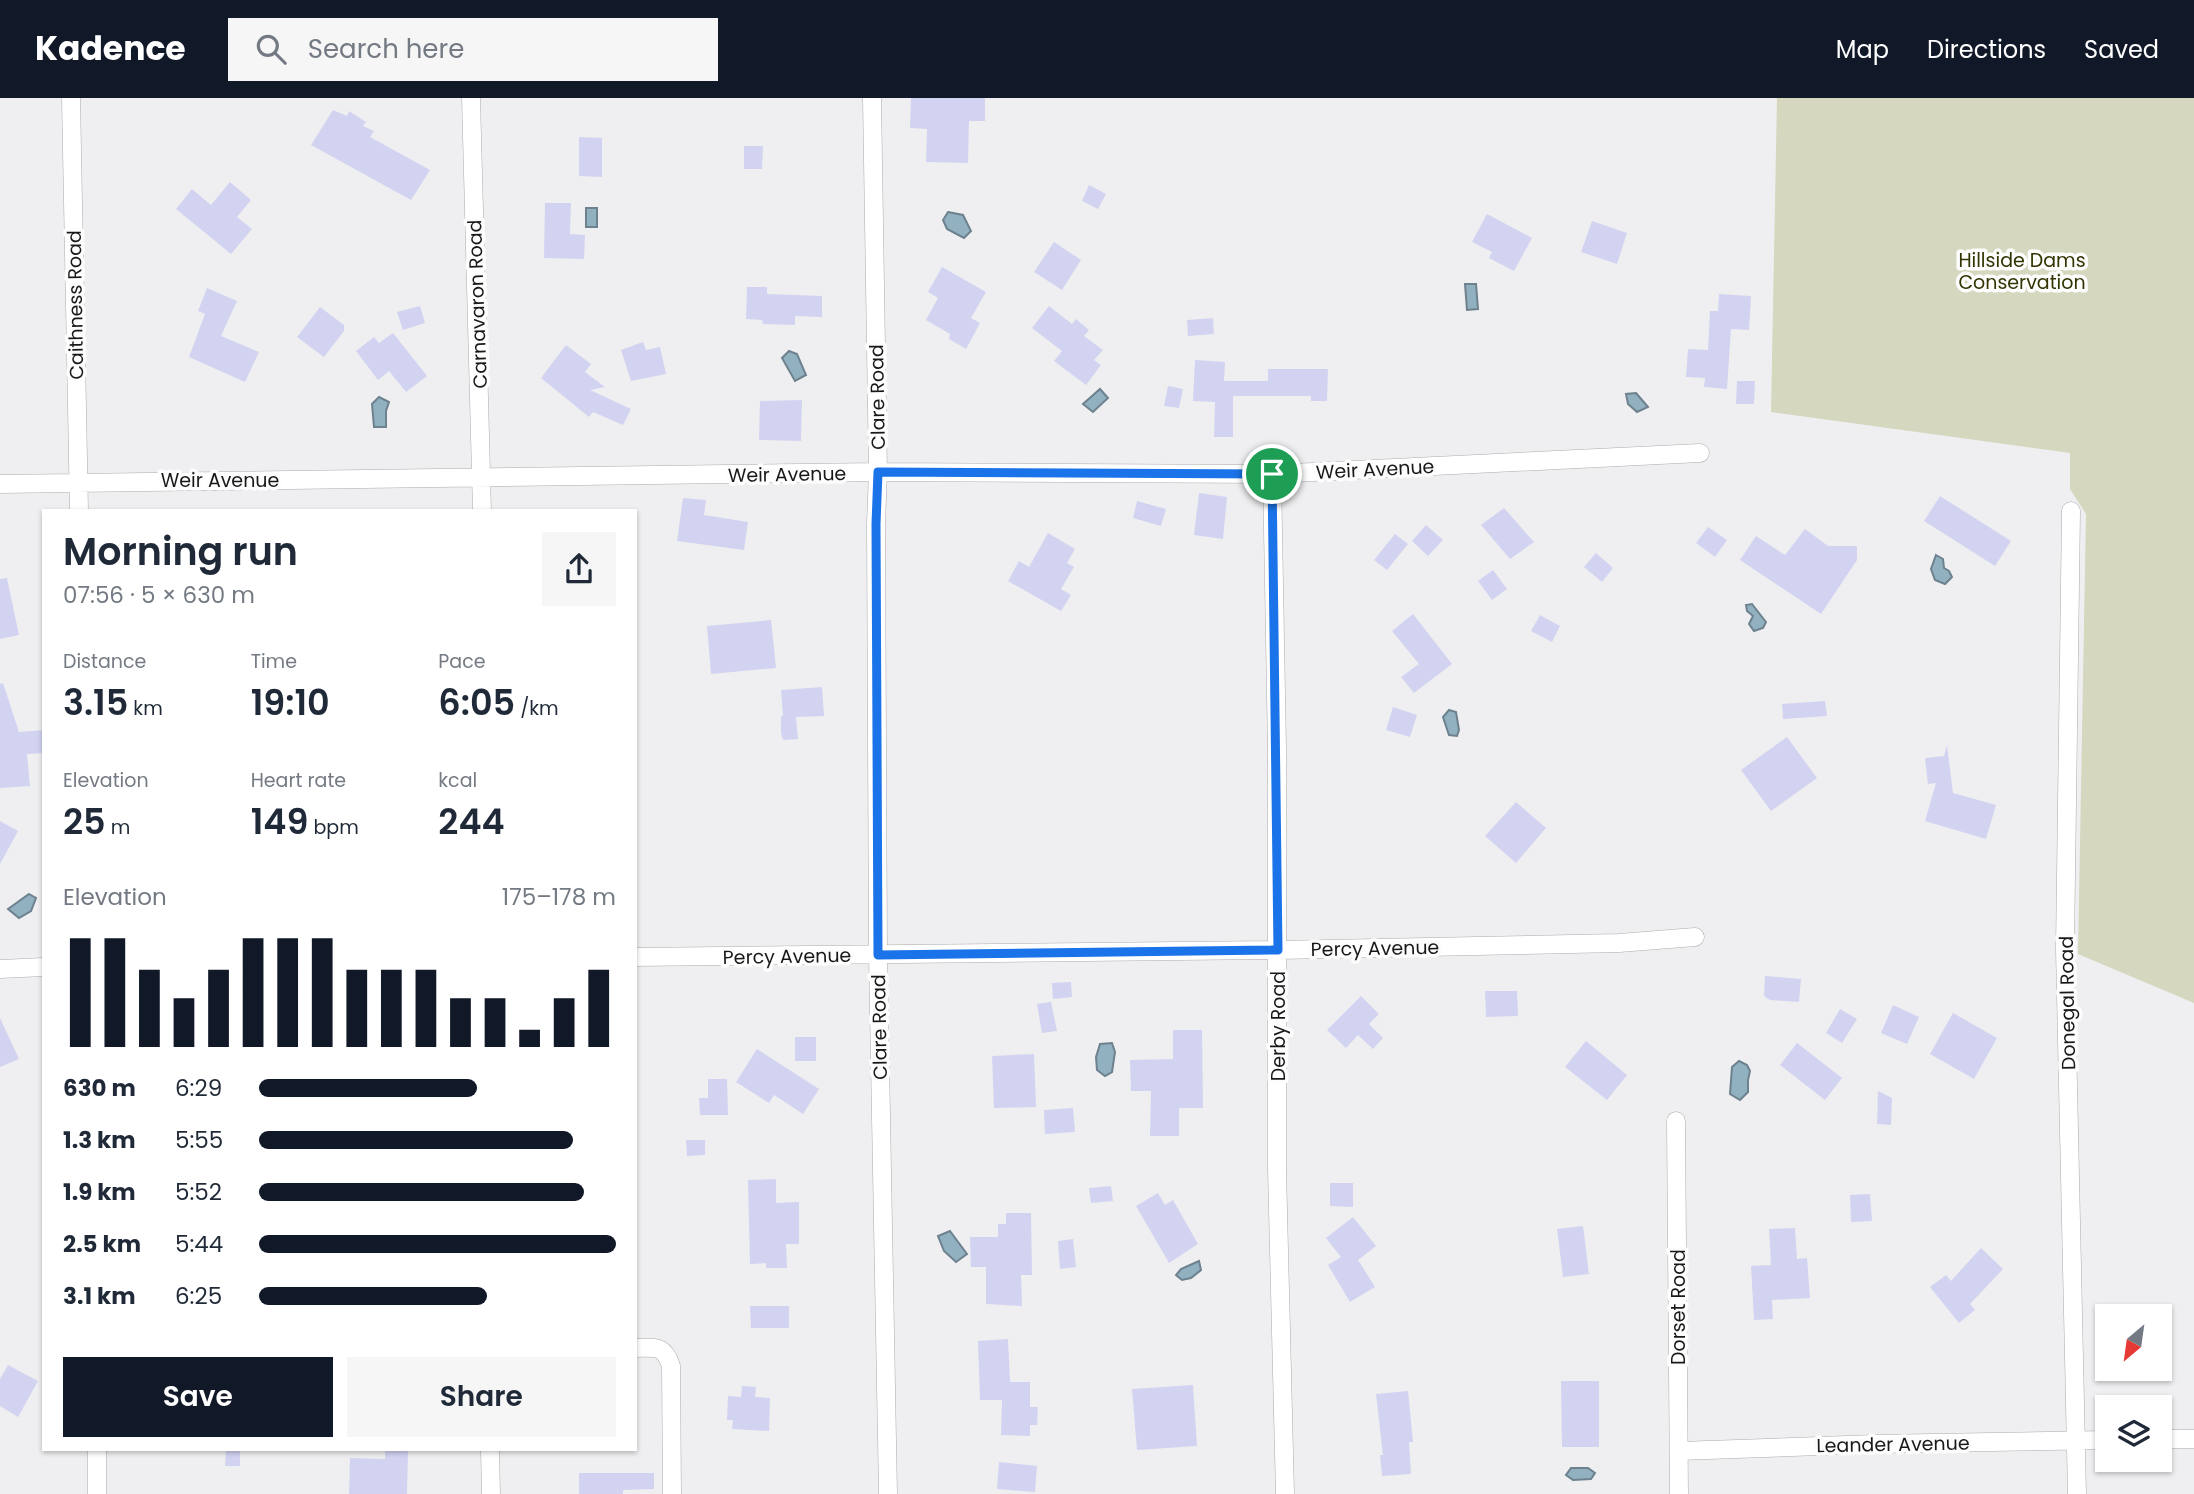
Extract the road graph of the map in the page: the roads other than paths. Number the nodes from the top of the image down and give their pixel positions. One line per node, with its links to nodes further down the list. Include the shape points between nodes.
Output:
1 (71, 98): 8 (street, Caithness Road)
2 (471, 98): 7 (street, Carnavaron Road)
3 (872, 98): 5 (street, Clare Road)
4 (1699, 453): 6 (street, Weir Avenue)
5 (878, 472): 6 (street, Weir Avenue); 7 (street, Weir Avenue); 15 (street, Clare Road)
6 (1272, 474): 14 (street, Derby Road)
7 (481, 479): 8 (street, Weir Avenue); 11 (street, Carnavaron Road)
8 (78, 481): 9 (street, Weir Avenue); 10 (street, Caithness Road)
9 (0, 484)
10 (79, 509)
11 (482, 509)
12 (2071, 511): 23 (street, Donegal Road, via 2065,949)
13 (1695, 937): 14 (street, Percy Avenue, via 1619,943)
14 (1278, 950): 15 (street, Percy Avenue); 32 (street, Derby Road, via 1277,1169)
15 (878, 955): 16 (street, Percy Avenue); 31 (street, Clare Road)
16 (637, 957)
17 (42, 967): 18 (street)
18 (0, 968)
19 (1676, 1121): 27 (street, Dorset Road)
20 (637, 1348): 30 (street, via 658,1348 667,1354 671,1366)
21 (2172, 1439): 22 (street)
22 (2194, 1439)
23 (2075, 1440): 24 (street, Leander Avenue); 27 (street, Leander Avenue); 34 (street, Donegal Road)
24 (2095, 1440)
25 (97, 1451): 28 (street)
26 (490, 1451): 29 (street)
27 (1679, 1451): 33 (street, Dorset Road)
28 (97, 1494)
29 (491, 1494)
30 (672, 1494)
31 (888, 1494)
32 (1285, 1494)
33 (1679, 1494)
34 (2077, 1494)

